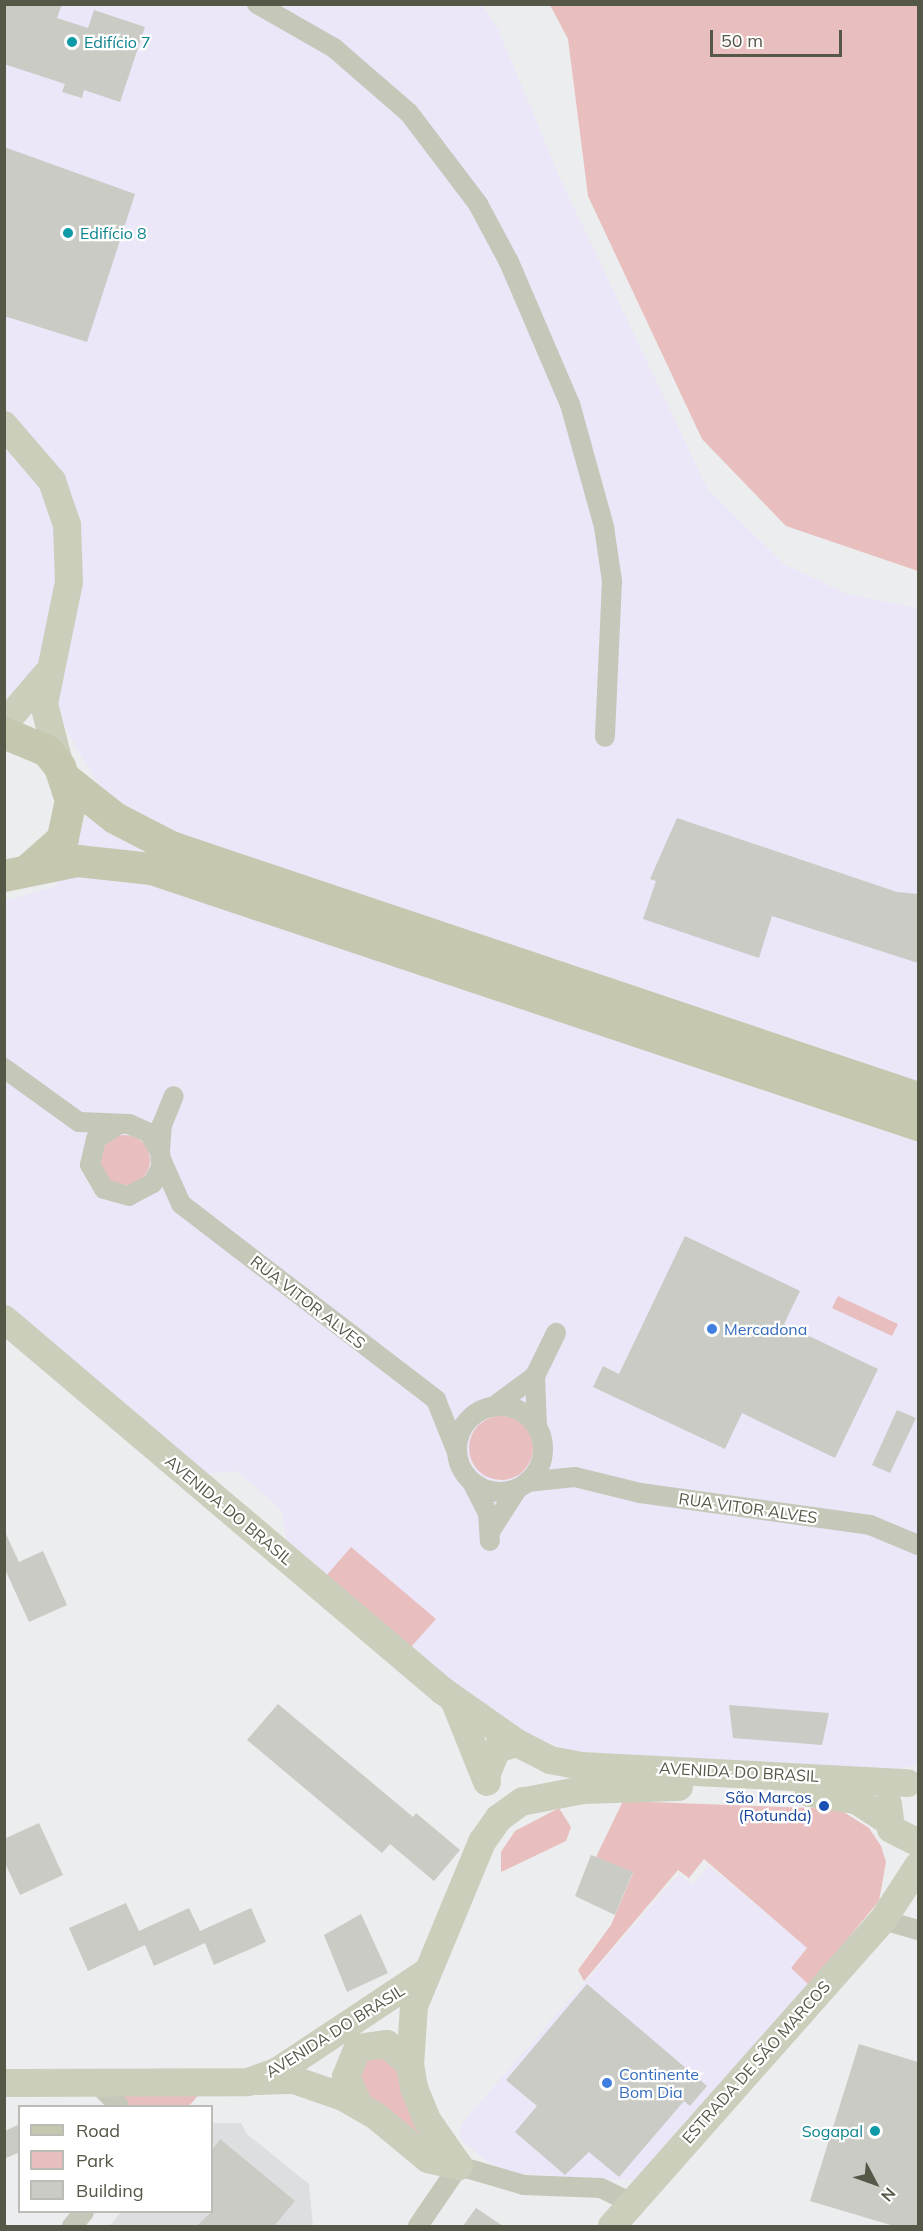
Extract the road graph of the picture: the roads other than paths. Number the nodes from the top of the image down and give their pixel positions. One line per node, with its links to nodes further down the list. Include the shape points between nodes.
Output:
1 (257, 4): 6 (street, via 334,48 409,113 478,204 509,262 565,388 604,526 612,581)
2 (4, 425): 3 (street, via 52,481 68,525 69,582)
3 (47, 673): 4 (street); 7 (street, via 46,720)
4 (4, 724)
5 (4, 733): 7 (main road, via 28,739)
6 (605, 737)
7 (64, 773): 8 (main road, via 71,800 63,839 34,867); 10 (main road, via 116,818 171,847)
8 (10, 875): 13 (main road, via 78,861 152,869)
9 (4, 1068): 11 (street, RUA VITOR ALVES)
10 (918, 1098)
11 (66, 1116): 12 (street, RUA VITOR ALVES, via 91,1125); 15 (street, RUA VITOR ALVES)
12 (124, 1124): 14 (street, RUA VITOR ALVES, via 149,1133); 14 (street, via 172,1100); 15 (street, via 96,1139)
13 (918, 1125)
14 (161, 1155): 16 (street, via 153,1183); 17 (street, RUA VITOR ALVES)
15 (90, 1165): 16 (street, RUA VITOR ALVES, via 104,1189)
16 (129, 1196): 17 (street, RUA VITOR ALVES, via 159,1196)
17 (181, 1204): 21 (street, RUA VITOR ALVES)
18 (4, 1319): 29 (street, AVENIDA DO BRASIL)
19 (556, 1333): 20 (street)
20 (535, 1376): 22 (street); 23 (street)
21 (436, 1400): 22 (street, RUA VITOR ALVES); 24 (street, RUA VITOR ALVES)
22 (488, 1408): 23 (street, RUA VITOR ALVES, via 513,1408); 24 (street, via 461,1431)
23 (539, 1431): 25 (street, RUA VITOR ALVES); 27 (street, via 540,1466)
24 (458, 1452): 26 (street, RUA VITOR ALVES)
25 (575, 1477): 27 (street, RUA VITOR ALVES); 28 (street, RUA VITOR ALVES, via 640,1493 870,1525)
26 (470, 1480): 27 (street, RUA VITOR ALVES, via 498,1492); 27 (street, via 490,1535)
27 (523, 1485)
28 (918, 1545)
29 (454, 1700): 30 (street, AVENIDA DO BRASIL); 31 (street)
30 (527, 1747): 31 (street, via 497,1749); 32 (street, AVENIDA DO BRASIL, via 581,1766); 33 (street, via 546,1775 537,1794)
31 (486, 1776): 33 (street, via 499,1798)
32 (916, 1782): 34 (street, via 888,1802)
33 (524, 1801): 34 (street, AVENIDA DO BRASIL, via 650,1786 825,1794 856,1800); 39 (street, via 499,1818 482,1842)
34 (901, 1833): 36 (street)
35 (918, 1866): 36 (street, ESTRADA DE SÃO MARCOS)
36 (899, 1898): 37 (street, ESTRADA DE SÃO MARCOS)
37 (883, 1920): 38 (street); 47 (street, ESTRADA DE SÃO MARCOS)
38 (918, 1930)
39 (427, 1972): 40 (street, via 414,2006); 42 (street, AVENIDA DO BRASIL, via 278,2071)
40 (410, 2065): 45 (street, via 387,2044 358,2048 346,2077); 46 (street, via 427,2120)
41 (96, 2082): 42 (street, AVENIDA DO BRASIL); 43 (street, AVENIDA DO BRASIL); 44 (street)
42 (248, 2082): 45 (street, via 294,2080)
43 (4, 2083)
44 (119, 2105)
45 (359, 2105): 46 (street, via 428,2159)
46 (459, 2166): 47 (street, via 524,2185 601,2188); 50 (street)
47 (632, 2202): 51 (street, ESTRADA DE SÃO MARCOS)
48 (82, 2213): 49 (street)
49 (72, 2226)
50 (418, 2226)
51 (612, 2226)

